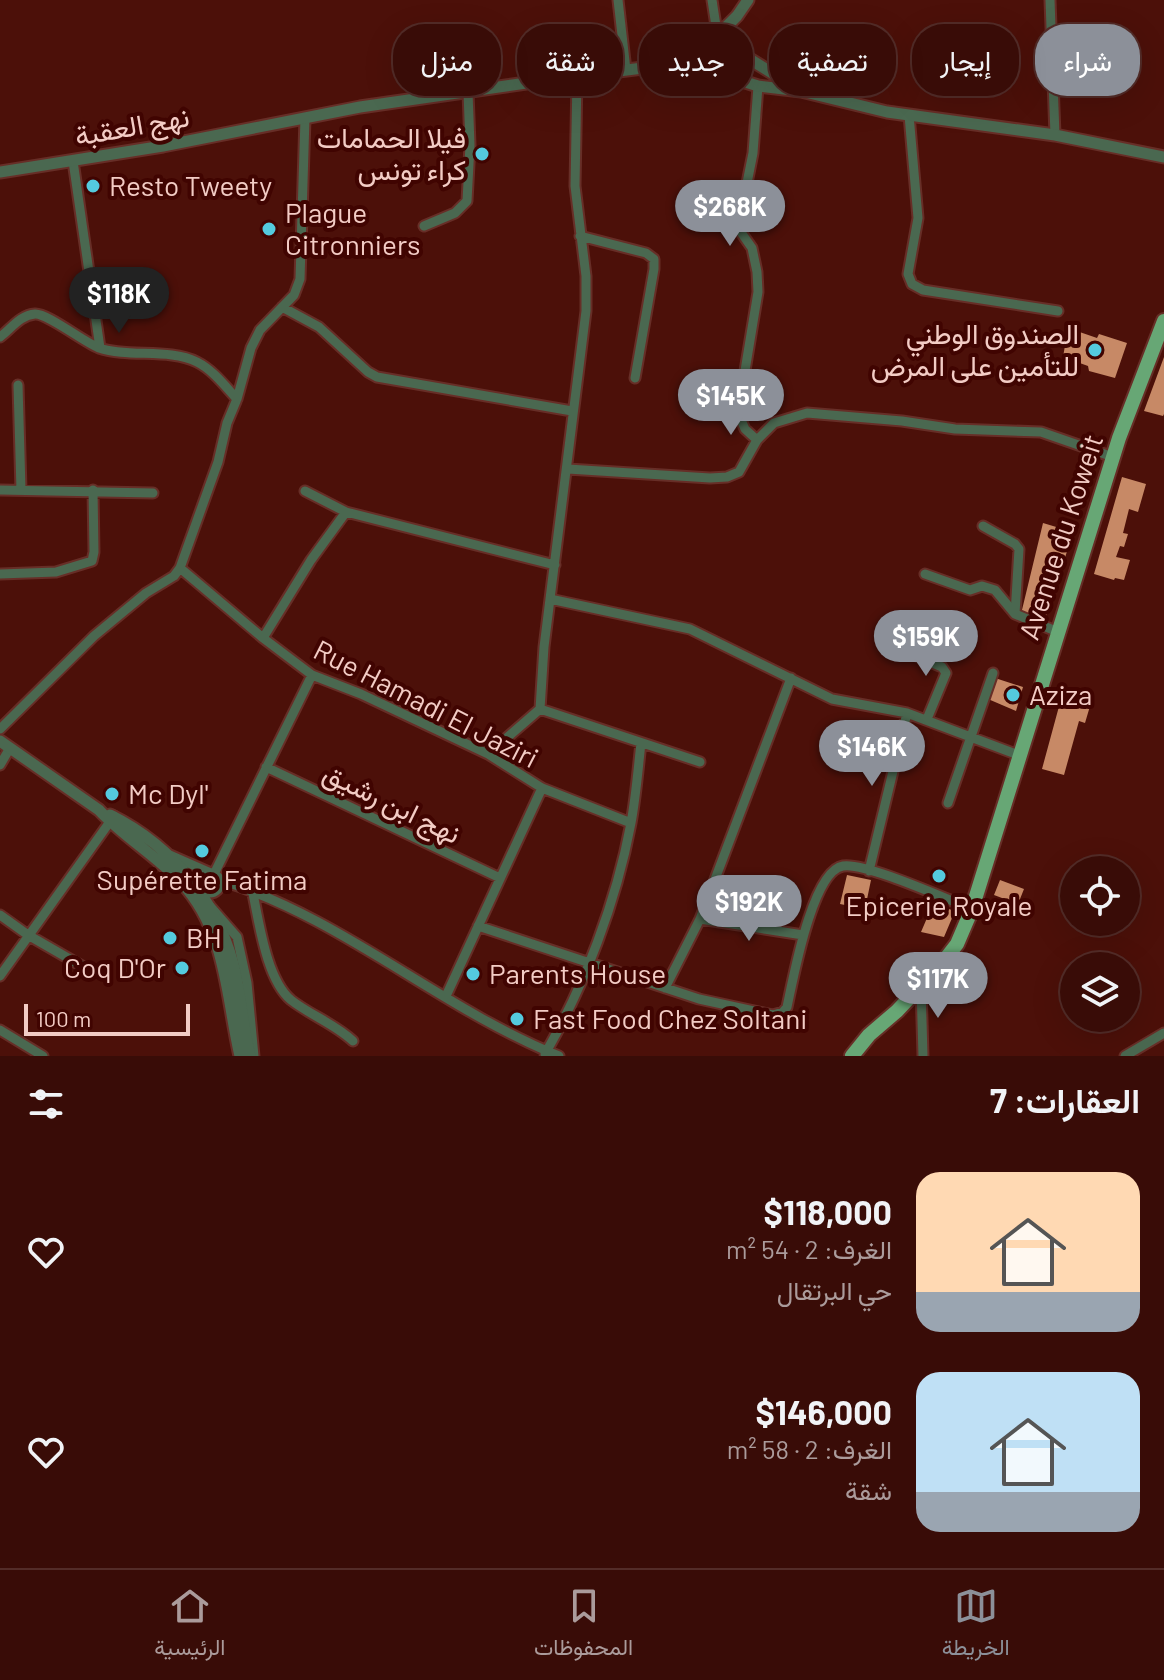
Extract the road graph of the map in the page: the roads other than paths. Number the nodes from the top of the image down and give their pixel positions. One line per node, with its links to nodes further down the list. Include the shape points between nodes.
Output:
1 (618, 0): 11 (street)
2 (712, 0): 6 (street)
3 (748, 0): 5 (street)
4 (1050, 0): 21 (street)
5 (737, 16): 7 (street); 8 (street)
6 (716, 24)
7 (728, 24)
8 (735, 24)
9 (639, 68): 11 (street, نهج العقبة)
10 (623, 70): 11 (street, نهج العقبة)
11 (626, 70)
12 (753, 84): 13 (street)
13 (758, 86): 14 (street); 36 (street, via 753,153 738,228 752,248 758,292 738,413)
14 (769, 87)
15 (439, 96): 20 (street, نهج العقبة)
16 (468, 96): 25 (street, via 467,201 455,213)
17 (577, 96): 26 (street)
18 (818, 96): 19 (street)
19 (909, 115): 21 (street); 28 (street, via 918,218 908,274 912,284)
20 (305, 118): 23 (street, نهج العقبة); 27 (street, via 300,279)
21 (1055, 135): 22 (street)
22 (1164, 157)
23 (73, 161): 24 (street, نهج العقبة); 31 (street)
24 (0, 172)
25 (424, 226)
26 (580, 236): 32 (street, via 654,259); 35 (street, via 586,311)
27 (282, 307): 34 (street, via 251,348); 35 (street, via 319,327 377,377)
28 (1058, 311)
29 (1164, 321): 37 (main road, Avenue du Koweit)
30 (0, 337): 31 (street, via 23,316 37,313)
31 (100, 348): 34 (street, via 196,361)
32 (635, 378)
33 (18, 385): 40 (street)
34 (237, 399): 47 (street)
35 (572, 411): 38 (street)
36 (757, 440): 37 (street, via 774,423 807,413 1041,432); 38 (street, via 739,472 727,477)
37 (1113, 457): 52 (main road, Avenue du Koweit)
38 (568, 469): 46 (street)
39 (0, 490): 40 (street)
40 (21, 490): 41 (street)
41 (93, 490): 43 (street); 48 (street, via 92,561 56,572)
42 (305, 491): 44 (street)
43 (153, 493)
44 (346, 512): 46 (street); 53 (street)
45 (983, 526): 51 (street, via 1019,549)
46 (555, 565): 50 (street)
47 (180, 568): 53 (street, Rue Hamadi El Jaziri); 61 (street, via 94,636)
48 (0, 574)
49 (925, 574): 51 (street, via 970,590 995,590)
50 (550, 599): 57 (street, via 690,629); 58 (street)
51 (1015, 614): 52 (street)
52 (1058, 632): 66 (main road, Avenue du Koweit)
53 (263, 638): 56 (street, Rue Hamadi El Jaziri)
54 (898, 648): 60 (street, via 946,673)
55 (993, 673): 62 (street)
56 (312, 675): 65 (street, Rue Hamadi El Jaziri); 69 (street)
57 (791, 678): 59 (street, via 832,699); 82 (street)
58 (540, 709): 63 (street); 65 (street)
59 (907, 713): 60 (street); 75 (street)
60 (927, 719): 62 (street)
61 (0, 729)
62 (970, 737): 66 (street); 71 (street)
63 (641, 743): 67 (street); 73 (street)
64 (5, 745): 68 (street); 72 (street)
65 (488, 754): 70 (street, Rue Hamadi El Jaziri)
66 (1021, 756): 80 (main road, Avenue du Koweit)
67 (700, 762)
68 (0, 765)
69 (266, 767): 76 (street); 77 (street, نهج ابن رشيق)
70 (542, 788): 73 (street, Rue Hamadi El Jaziri); 77 (street)
71 (948, 803)
72 (112, 819): 74 (street); 79 (street); 84 (street)
73 (631, 823): 86 (street)
74 (163, 852): 76 (street); 79 (street)
75 (869, 871): 80 (street); 85 (street, via 836,869 816,899)
76 (215, 875): 78 (street); 79 (street, via 201,879); 79 (street, via 217,891)
77 (500, 878): 83 (street)
78 (252, 889): 91 (street, via 329,926); 94 (street, via 277,985)
79 (201, 895): 97 (street, via 227,976); 98 (street, via 223,935)
80 (972, 909): 89 (main road, Avenue du Koweit, via 957,944)
81 (0, 915): 84 (street)
82 (700, 919): 85 (street); 90 (street)
83 (478, 926): 86 (street); 91 (street)
84 (28, 935): 87 (street); 88 (street)
85 (803, 935): 90 (street, via 787,1007 778,1014)
86 (590, 961): 90 (street); 95 (street)
87 (87, 969)
88 (0, 976)
89 (921, 986): 100 (main road, Avenue du Koweit); 101 (street)
90 (665, 988)
91 (446, 996): 95 (street)
92 (0, 1030): 96 (street)
93 (1164, 1033): 102 (street)
94 (353, 1041)
95 (545, 1054): 99 (street)
96 (43, 1056)
97 (240, 1056)
98 (252, 1056)
99 (559, 1056)
100 (852, 1056)
101 (923, 1056)
102 (1125, 1056)

